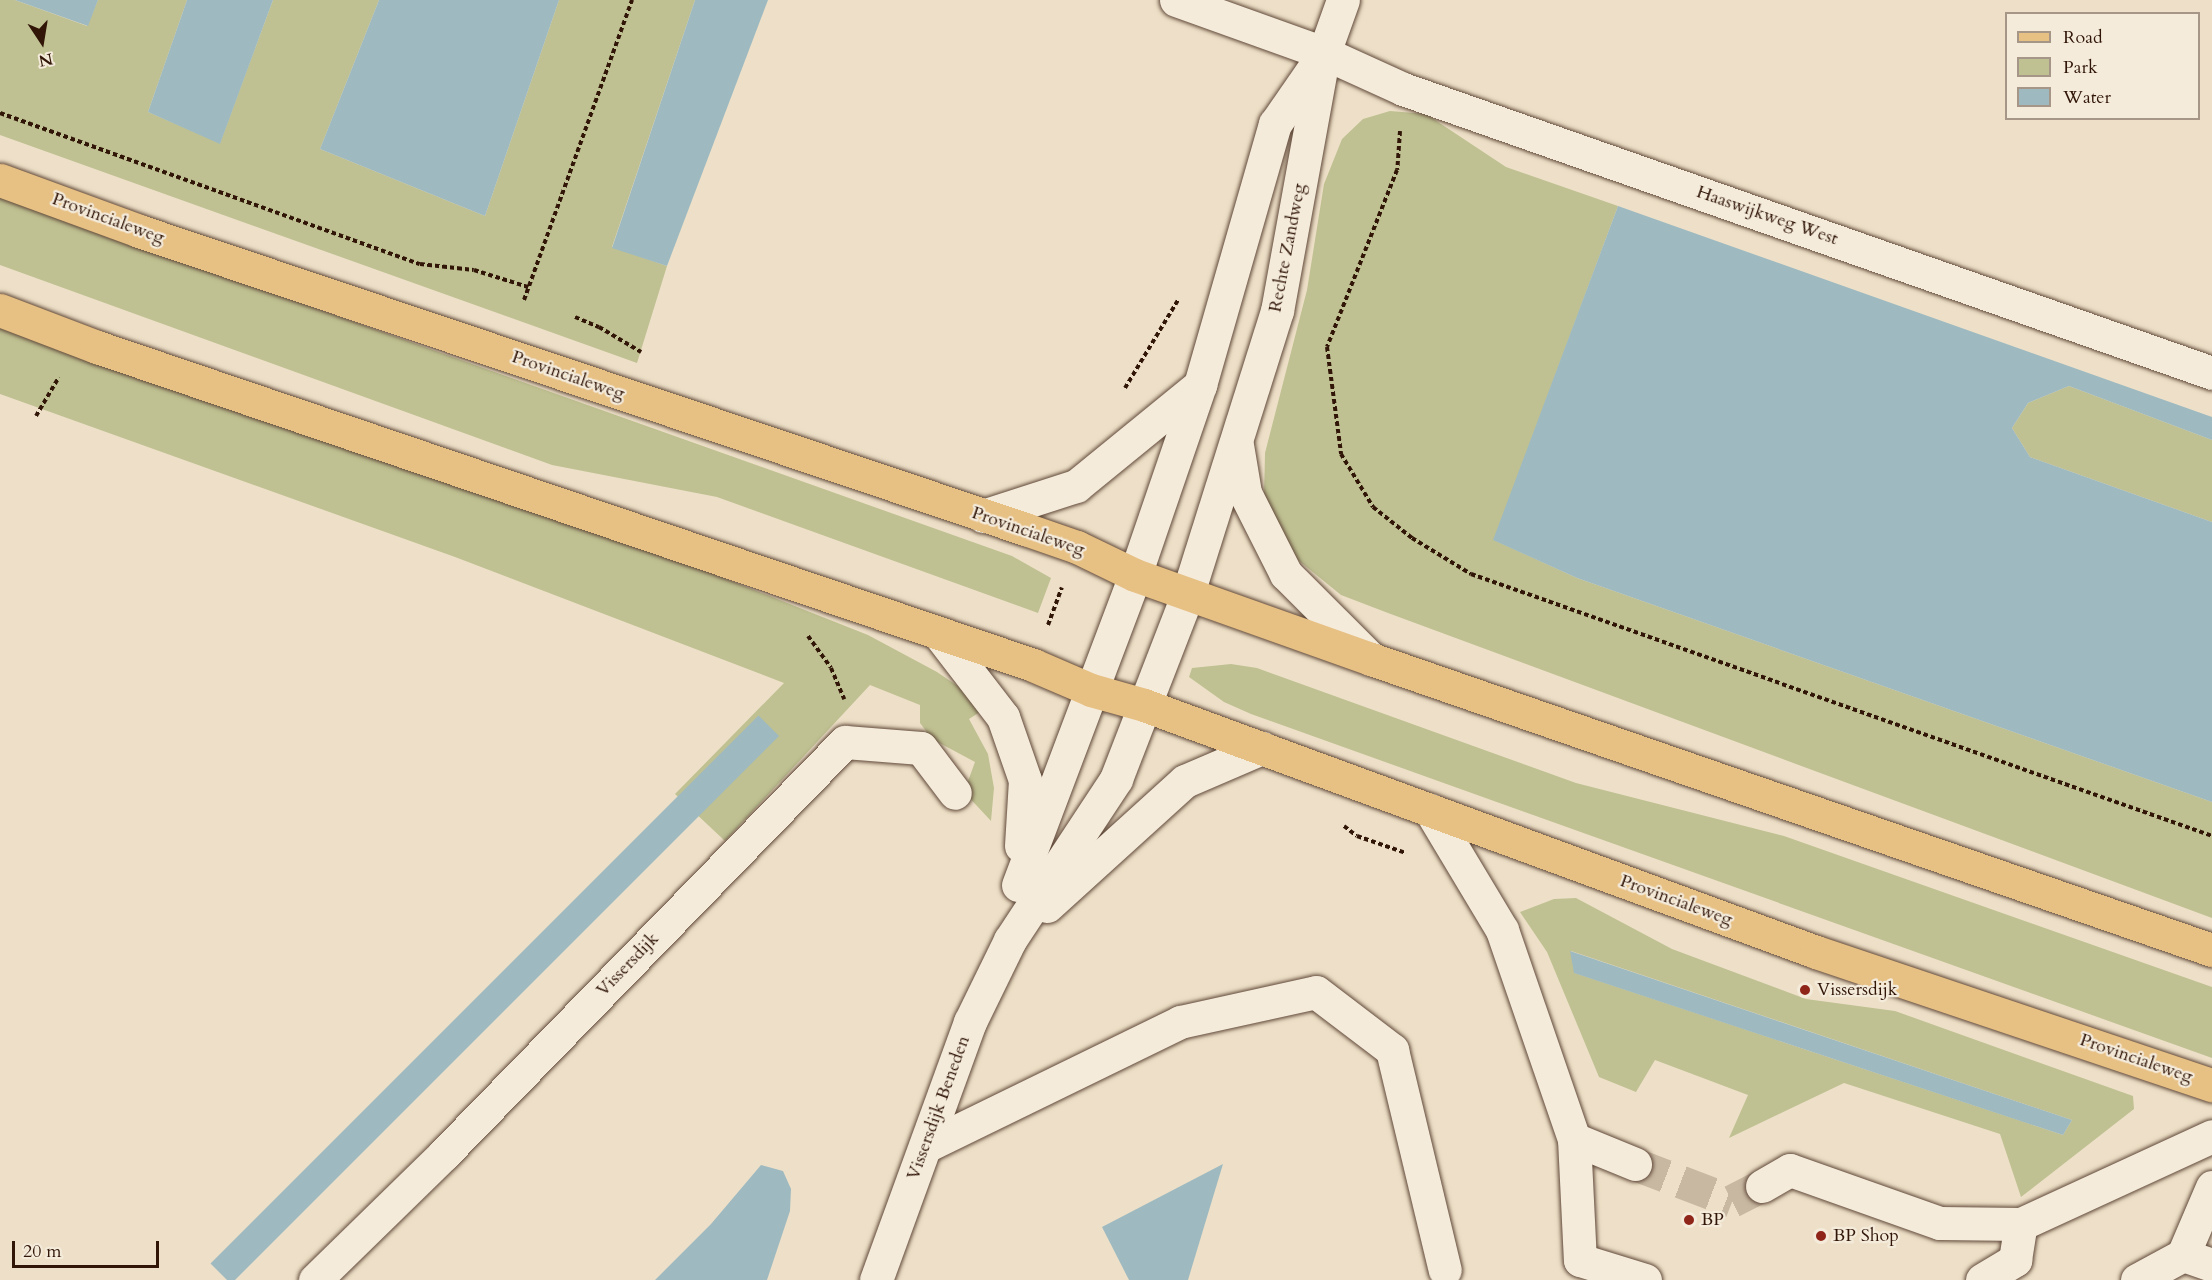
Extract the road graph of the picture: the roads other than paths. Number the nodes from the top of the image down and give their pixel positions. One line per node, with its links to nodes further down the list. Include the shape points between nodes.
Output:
1 (1176, 0): 3 (street, Haaswijkweg West)
2 (1343, 0): 3 (street, Rechte Zandweg)
3 (1324, 53): 6 (street, Haaswijkweg West, via 1403,89); 7 (street, Rechte Zandweg, via 1275,124); 8 (street, Rechte Zandweg, via 1277,311)
4 (0, 180): 9 (main road, Provincialeweg, via 139,231)
5 (0, 310): 12 (main road, Provincialeweg, via 108,351)
6 (2212, 373)
7 (1200, 385): 9 (street, via 1076,486); 10 (street, Rechte Zandweg)
8 (1236, 438): 11 (street, Rechte Zandweg); 13 (street, Rechte Zandweg, via 1245,493 1286,574)
9 (983, 516): 10 (main road, Provincialeweg, via 1077,547)
10 (1135, 575): 11 (main road, Provincialeweg); 14 (street)
11 (1188, 593): 13 (main road, Provincialeweg); 15 (street)
12 (939, 634): 14 (main road, Provincialeweg); 19 (street, Vissersdijk Beneden, via 1003,717 1025,780)
13 (1371, 659): 21 (main road, Provincialeweg)
14 (1091, 690): 15 (main road, Provincialeweg); 19 (street, Vissersdijk Beneden)
15 (1144, 705): 16 (main road, Provincialeweg); 20 (street, Vissersdijk Beneden, via 1116,779)
16 (1262, 748): 18 (main road, Provincialeweg); 20 (street, Vissersdijk Beneden, via 1185,781)
17 (955, 793): 32 (street, Vissersdijk, via 921,748 845,742 444,1154)
18 (1430, 810): 22 (main road, Provincialeweg, via 1816,952); 24 (street, via 1502,930)
19 (1018, 885): 20 (street, Vissersdijk Beneden)
20 (1010, 940): 25 (street, Vissersdijk Beneden, via 970,1022)
21 (2212, 950)
22 (2212, 1085)
23 (2212, 1136): 29 (street)
24 (1574, 1140): 26 (street); 34 (street, via 1580,1260)
25 (926, 1146): 31 (street, via 1180,1022 1316,992 1392,1050); 33 (street, Vissersdijk Beneden)
26 (1635, 1164)
27 (1762, 1186): 29 (street, via 1790,1170 1940,1223)
28 (2212, 1187): 30 (street)
29 (2021, 1224): 35 (street, via 2015,1260)
30 (2198, 1260): 36 (street)
31 (1444, 1270)
32 (315, 1280)
33 (876, 1280)
34 (1645, 1280)
35 (1982, 1280)
36 (2137, 1280)

